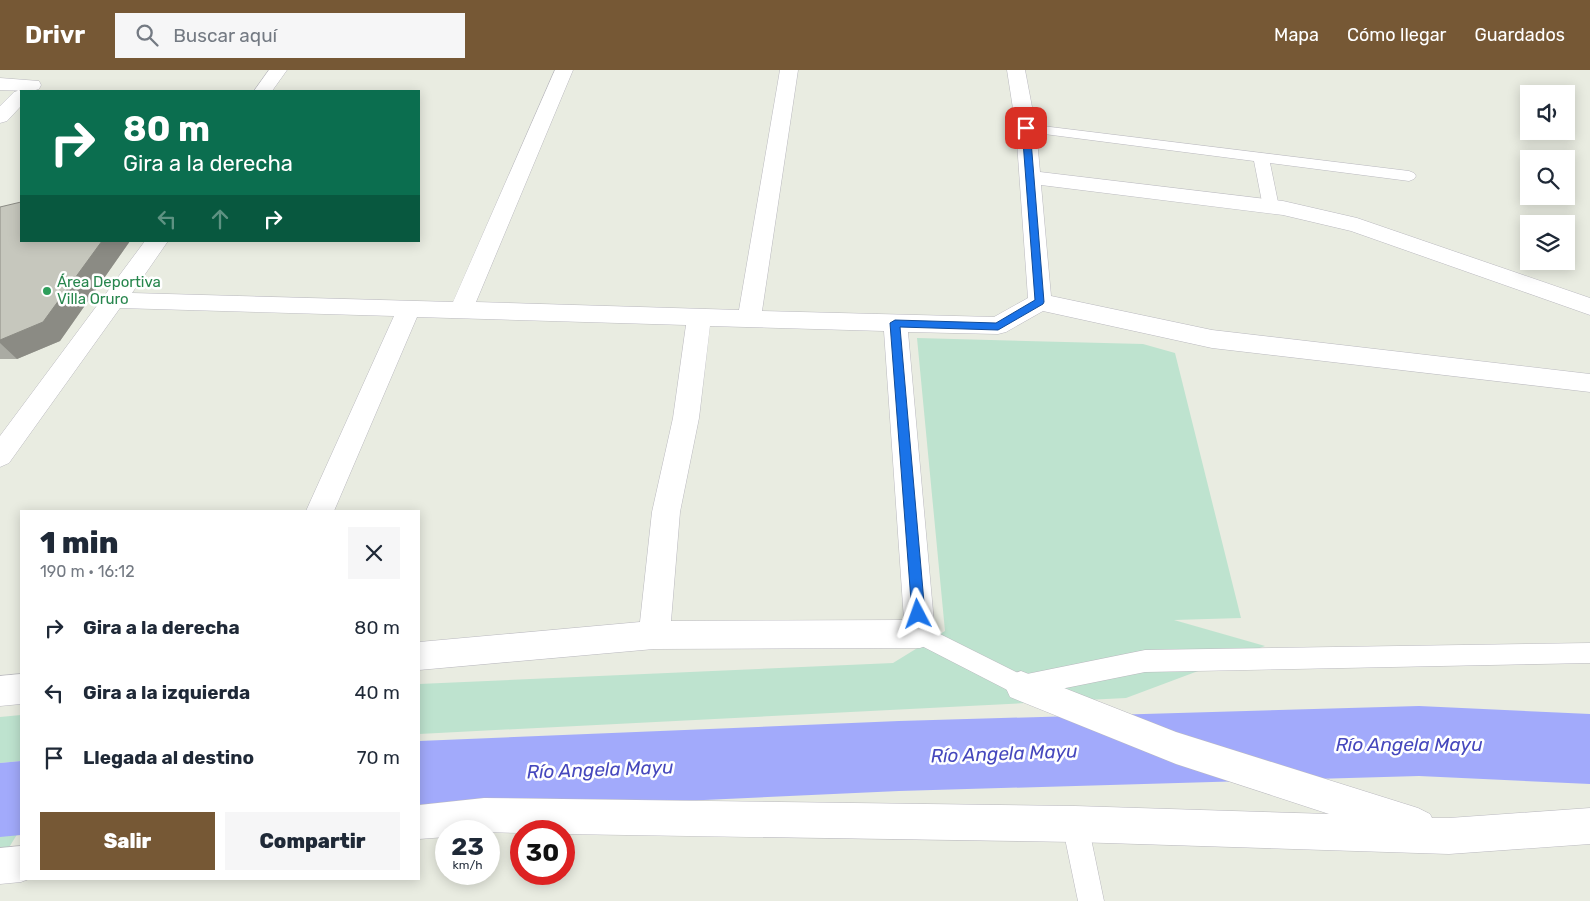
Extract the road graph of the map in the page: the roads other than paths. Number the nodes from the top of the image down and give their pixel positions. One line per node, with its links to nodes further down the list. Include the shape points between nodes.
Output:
1 (278, 70): 7 (street)
2 (564, 70): 20 (street)
3 (789, 70): 22 (street)
4 (1016, 70): 10 (street)
5 (0, 84): 6 (street)
6 (30, 87)
7 (264, 90)
8 (20, 97): 9 (street)
9 (0, 117)
10 (1026, 128): 11 (lane); 13 (street)
11 (1261, 157): 12 (lane); 14 (lane)
12 (1410, 176)
13 (1030, 177): 14 (street); 17 (street)
14 (1271, 207): 18 (street, via 1357,225)
15 (156, 242): 16 (street)
16 (114, 300): 19 (street); 25 (street)
17 (1040, 302): 23 (street, via 998,326); 24 (street, via 1212,339)
18 (1590, 307)
19 (409, 309): 20 (street); 26 (street)
20 (462, 310): 21 (street)
21 (699, 317): 22 (street); 28 (street, via 686,418 666,512)
22 (749, 319): 23 (street)
23 (895, 323): 27 (street)
24 (1590, 383)
25 (0, 456)
26 (320, 510)
27 (920, 634): 28 (street); 31 (lane)
28 (654, 635): 30 (street)
29 (1590, 653): 31 (lane, via 1145,661)
30 (420, 656)
31 (1020, 686): 37 (street, via 1176,748)
32 (20, 690): 33 (street)
33 (0, 691)
34 (420, 822): 35 (street, via 484,815)
35 (1075, 824): 37 (street); 40 (lane)
36 (1590, 826): 37 (street)
37 (1449, 836)
38 (20, 864): 39 (street)
39 (0, 866)
40 (1090, 901)

